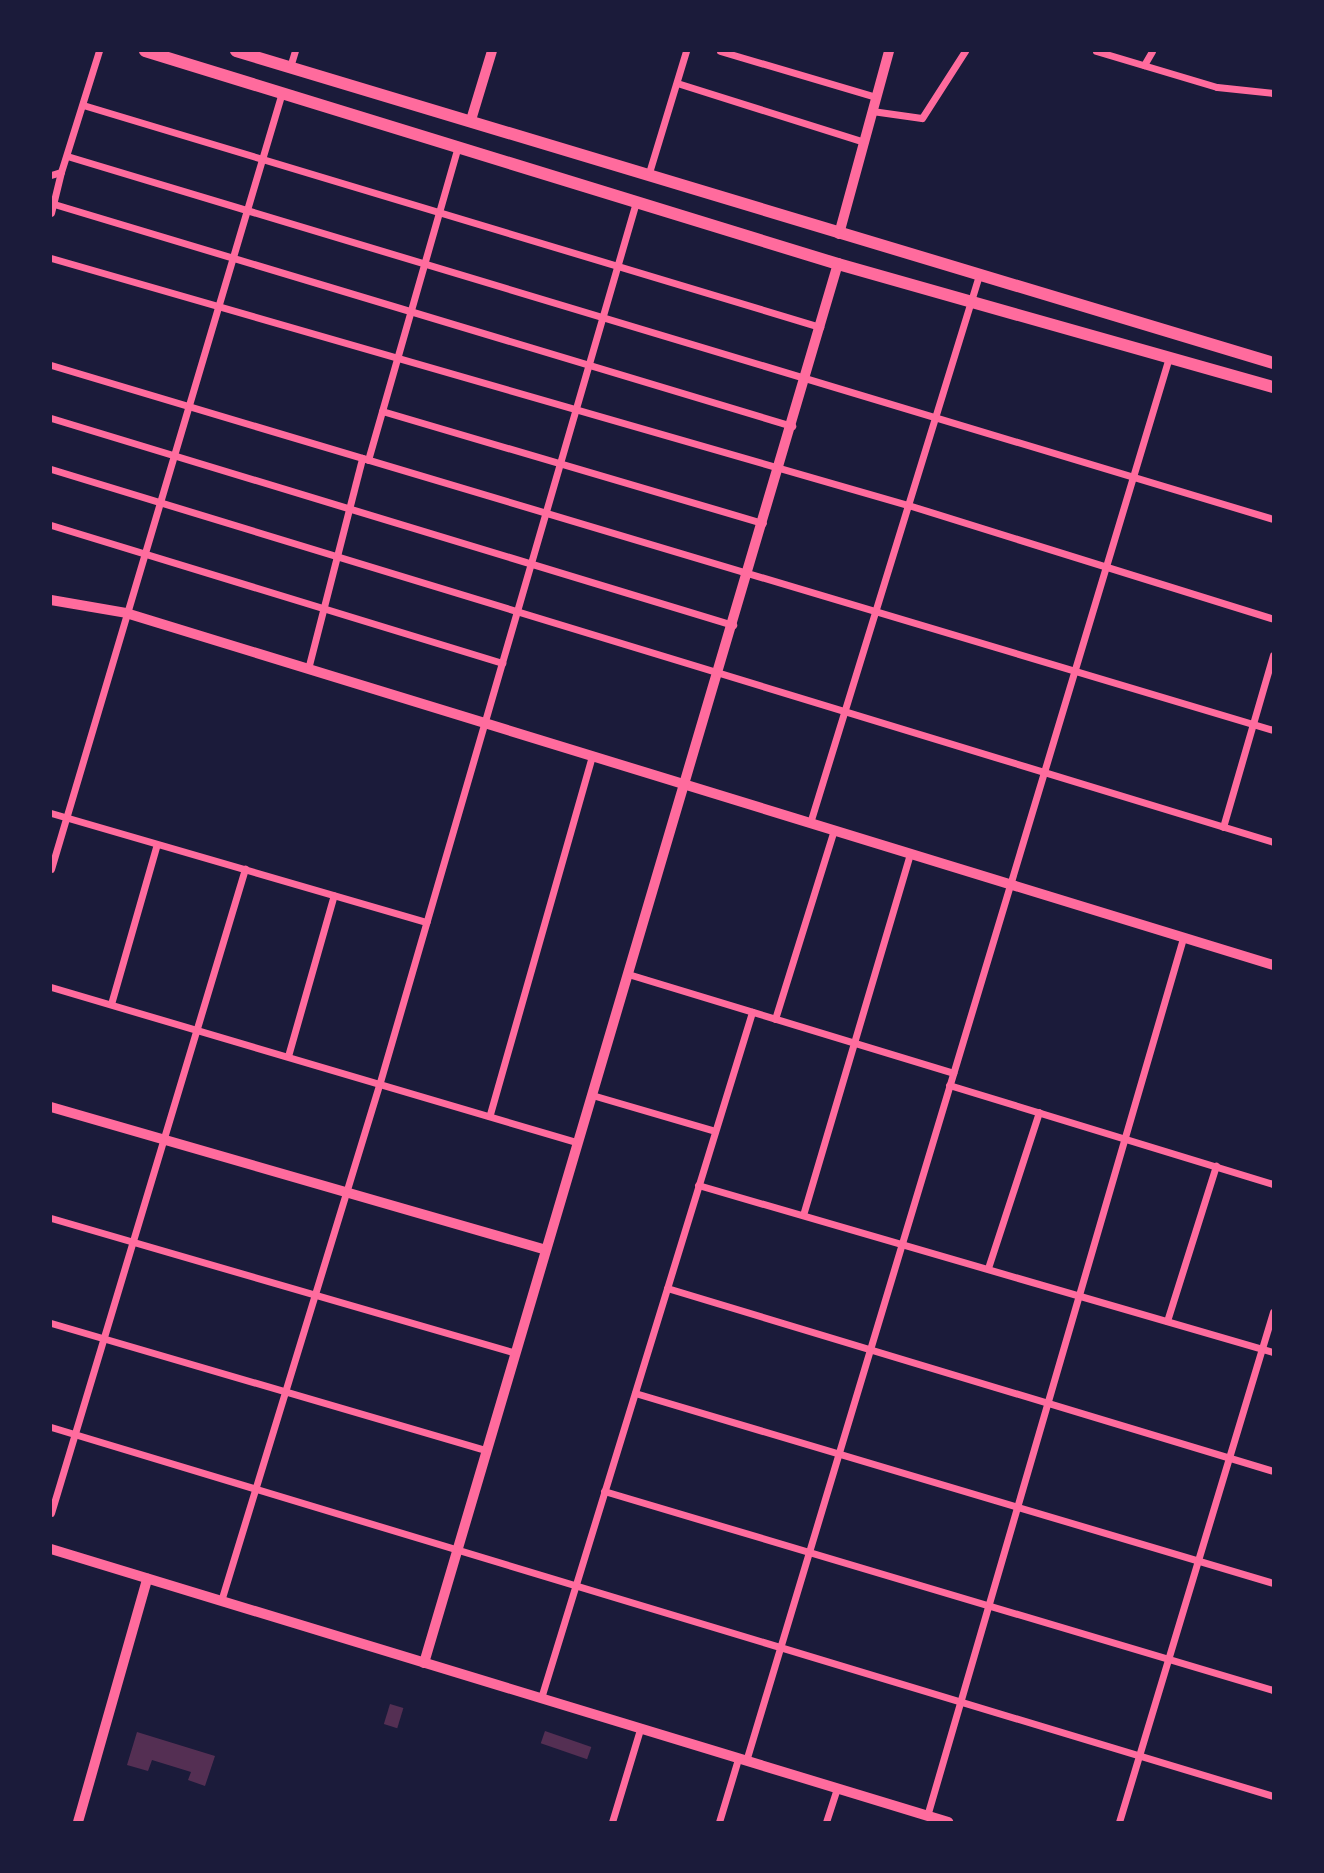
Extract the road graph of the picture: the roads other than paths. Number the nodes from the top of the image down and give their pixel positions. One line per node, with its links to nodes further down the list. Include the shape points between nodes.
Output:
1 (99, 51): 18 (street)
2 (145, 51): 15 (main road)
3 (236, 51): 13 (main road)
4 (295, 51): 13 (street)
5 (492, 51): 20 (street)
6 (686, 51): 14 (street)
7 (720, 51): 17 (street)
8 (889, 51): 17 (street)
9 (965, 51): 19 (street, via 922,118)
10 (1096, 51): 12 (street)
11 (1152, 51): 12 (street)
12 (1144, 65): 16 (street, via 1217,87)
13 (290, 67): 20 (main road)
14 (677, 83): 21 (street); 27 (street)
15 (282, 92): 22 (main road); 24 (street)
16 (1273, 93)
17 (876, 97): 19 (street)
18 (83, 105): 23 (street); 24 (street)
19 (873, 110): 21 (street)
20 (471, 120): 27 (main road)
21 (864, 142): 33 (street)
22 (458, 147): 28 (main road); 31 (street)
23 (67, 156): 25 (street); 30 (street)
24 (262, 158): 30 (street); 31 (street)
25 (61, 172): 26 (street); 29 (street)
26 (51, 175)
27 (648, 176): 33 (main road)
28 (636, 202): 37 (street); 38 (main road)
29 (54, 204): 32 (street); 34 (street)
30 (247, 209): 34 (street); 36 (street)
31 (439, 212): 36 (street); 37 (street)
32 (51, 213)
33 (839, 234): 39 (main road)
34 (233, 257): 41 (street); 42 (street)
35 (51, 258): 41 (street)
36 (425, 263): 42 (street); 43 (street)
37 (618, 264): 43 (street); 44 (street)
38 (838, 264): 40 (main road); 44 (street)
39 (979, 275): 40 (street); 48 (main road)
40 (971, 302): 45 (main road); 56 (street)
41 (218, 308): 46 (street); 52 (street)
42 (411, 309): 46 (street); 47 (street)
43 (603, 317): 47 (street); 50 (street)
44 (820, 327): 50 (street)
45 (1169, 356): 51 (main road); 63 (street)
46 (397, 360): 53 (street); 54 (street)
47 (590, 362): 54 (street); 57 (street)
48 (1273, 363)
49 (51, 365): 52 (street)
50 (806, 378): 56 (street); 57 (street)
51 (1273, 387)
52 (188, 406): 58 (street); 59 (street)
53 (382, 411): 59 (street); 60 (street)
54 (576, 412): 60 (street); 62 (street)
55 (51, 418): 58 (street)
56 (935, 418): 63 (street); 65 (street)
57 (792, 426): 62 (street)
58 (173, 455): 64 (street); 66 (street)
59 (365, 459): 66 (street); 67 (street)
60 (561, 463): 67 (street); 69 (street)
61 (51, 469): 64 (street)
62 (780, 471): 65 (street); 69 (street)
63 (1132, 476): 68 (street); 74 (street)
64 (159, 502): 71 (street); 72 (street)
65 (908, 505): 74 (street); 79 (street)
66 (349, 508): 72 (street); 73 (street)
67 (546, 514): 73 (street); 75 (street)
68 (1273, 519)
69 (764, 524): 75 (street)
70 (51, 525): 71 (street)
71 (144, 553): 77 (street); 80 (street)
72 (337, 556): 77 (street); 78 (street)
73 (532, 563): 78 (street); 82 (street)
74 (1105, 567): 81 (street); 86 (street)
75 (749, 574): 79 (street); 82 (street)
76 (51, 600): 80 (street)
77 (324, 607): 84 (street); 85 (street)
78 (518, 611): 84 (street); 87 (street)
79 (875, 612): 86 (street); 88 (street)
80 (126, 613): 85 (street); 96 (street)
81 (1273, 619)
82 (734, 625): 87 (street)
83 (1273, 655): 90 (street)
84 (502, 663): 89 (street)
85 (308, 669): 89 (street)
86 (1073, 672): 90 (street); 93 (street)
87 (719, 673): 88 (street); 94 (street)
88 (845, 711): 93 (street); 97 (street)
89 (483, 723): 92 (street); 107 (street)
90 (1253, 724): 91 (street); 98 (street)
91 (1273, 730)
92 (592, 756): 94 (street); 124 (street)
93 (1044, 771): 98 (street); 105 (street)
94 (686, 785): 97 (street); 110 (street)
95 (51, 813): 96 (street)
96 (66, 817): 101 (street); 103 (street)
97 (810, 823): 99 (street)
98 (1223, 827): 100 (street)
99 (834, 830): 102 (street); 114 (street)
100 (1273, 842)
101 (157, 844): 104 (street); 112 (street)
102 (910, 854): 105 (street); 116 (street)
103 (51, 869)
104 (245, 869): 106 (street); 115 (street)
105 (1009, 884): 108 (street); 118 (street)
106 (334, 895): 107 (street); 117 (street)
107 (426, 922): 119 (street)
108 (1183, 938): 109 (street); 126 (street)
109 (1273, 965)
110 (628, 974): 113 (street); 121 (street)
111 (51, 987): 112 (street)
112 (111, 1004): 115 (street)
113 (752, 1012): 114 (street); 125 (street)
114 (775, 1019): 116 (street)
115 (199, 1030): 117 (street); 127 (street)
116 (854, 1043): 118 (street); 133 (street)
117 (288, 1056): 119 (street)
118 (953, 1073): 120 (street)
119 (380, 1082): 124 (street); 132 (street)
120 (949, 1085): 123 (street); 136 (street)
121 (593, 1095): 125 (street); 128 (street)
122 (51, 1107): 127 (street)
123 (1039, 1112): 126 (street); 138 (street)
124 (490, 1114): 128 (street)
125 (715, 1131): 131 (street)
126 (1124, 1139): 129 (street); 141 (street)
127 (167, 1141): 132 (street); 135 (street)
128 (576, 1142): 137 (street)
129 (1216, 1166): 130 (street); 143 (street)
130 (1273, 1184)
131 (698, 1185): 133 (street); 139 (street)
132 (345, 1194): 137 (street); 140 (street)
133 (803, 1215): 136 (street)
134 (51, 1218): 135 (street)
135 (135, 1243): 140 (street); 145 (street)
136 (902, 1243): 138 (street); 147 (street)
137 (543, 1249): 148 (street)
138 (988, 1268): 141 (street)
139 (667, 1288): 147 (street); 151 (street)
140 (314, 1294): 148 (street); 150 (street)
141 (1079, 1295): 143 (street); 152 (street)
142 (1273, 1312): 146 (street)
143 (1167, 1321): 146 (street)
144 (51, 1323): 145 (street)
145 (105, 1339): 150 (street); 154 (street)
146 (1262, 1348): 149 (street); 157 (street)
147 (870, 1349): 152 (street); 156 (street)
148 (513, 1352): 155 (street)
149 (1273, 1352)
150 (284, 1391): 155 (street); 159 (street)
151 (635, 1393): 156 (street); 160 (street)
152 (1047, 1403): 157 (street); 161 (street)
153 (51, 1427): 154 (street)
154 (76, 1435): 159 (street); 162 (street)
155 (485, 1450): 164 (street)
156 (839, 1454): 161 (street); 165 (street)
157 (1229, 1458): 158 (street); 166 (street)
158 (1273, 1471)
159 (253, 1489): 164 (street); 170 (street)
160 (604, 1491): 165 (street); 169 (street)
161 (1017, 1506): 166 (street); 171 (street)
162 (51, 1513)
163 (51, 1549): 167 (street)
164 (457, 1550): 169 (street); 174 (street)
165 (809, 1552): 171 (street); 172 (street)
166 (1198, 1560): 168 (street); 173 (street)
167 (147, 1579): 170 (street); 184 (street)
168 (1273, 1583)
169 (575, 1586): 172 (street); 176 (street)
170 (221, 1601): 174 (street)
171 (989, 1605): 173 (street); 177 (street)
172 (780, 1647): 177 (street); 180 (street)
173 (1169, 1659): 175 (street); 179 (street)
174 (424, 1663): 176 (street)
175 (1273, 1690)
176 (541, 1698): 178 (street)
177 (961, 1699): 179 (street); 183 (street)
178 (640, 1729): 180 (street); 185 (street)
179 (1139, 1756): 182 (street); 189 (street)
180 (742, 1760): 181 (street); 186 (street)
181 (837, 1789): 183 (street); 187 (street)
182 (1273, 1796)
183 (928, 1816): 188 (street)
184 (79, 1822)
185 (612, 1822)
186 (719, 1822)
187 (826, 1822)
188 (948, 1822)
189 (1119, 1822)

